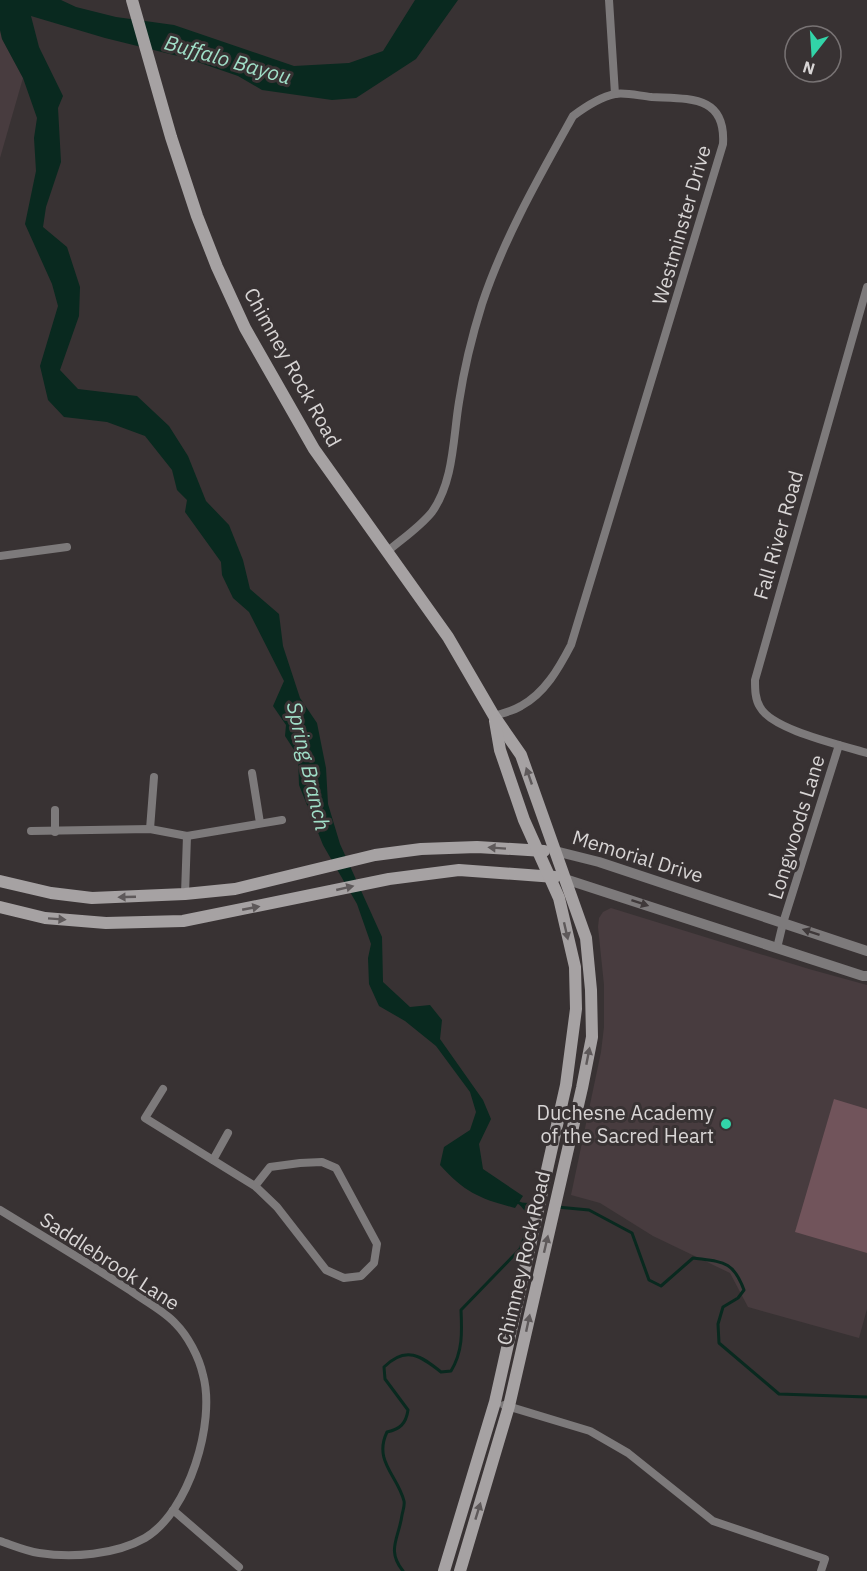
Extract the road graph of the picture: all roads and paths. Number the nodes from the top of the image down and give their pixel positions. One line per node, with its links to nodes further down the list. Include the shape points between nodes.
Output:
1 (132, 0): 6 (main road, Chimney Rock Road, via 197,216 245,328 314,449)
2 (609, 0): 3 (street)
3 (615, 94): 6 (street, Westminster Drive, via 573,116 512,230 472,335 443,491 423,522); 8 (street, Westminster Drive, via 693,100 709,106 719,114 723,144 571,645 543,689 522,706)
4 (867, 287): 9 (street, Fall River Road, via 755,680 760,708 768,716 781,725)
5 (67, 547): 7 (street)
6 (388, 551): 8 (main road, Chimney Rock Road, via 448,638)
7 (0, 556)
8 (494, 716): 20 (main road, Chimney Rock Road, via 500,750); 21 (main road, Chimney Rock Road, one-way to 8, via 521,755)
9 (839, 745): 10 (street, Longwoods Lane); 27 (street, Longwoods Lane)
10 (867, 753)
11 (252, 773): 15 (street)
12 (154, 777): 16 (street)
13 (55, 810): 18 (street)
14 (282, 820): 15 (street)
15 (260, 823): 19 (street)
16 (150, 829): 18 (street); 19 (street)
17 (31, 831): 18 (street)
18 (55, 832)
19 (187, 836): 25 (street)
20 (538, 851): 21 (main road, Memorial Drive); 22 (main road, Chimney Rock Road); 25 (main road, Memorial Drive, one-way to 25, via 420,849 375,855 235,889)
21 (555, 851): 23 (main road, Chimney Rock Road); 27 (street, Memorial Drive)
22 (549, 875): 23 (main road); 26 (main road, one-way to 22, via 75,921 183,921 389,879 459,870); 31 (main road, Chimney Rock Road, one-way to 31, via 559,898 575,967 576,1009)
23 (565, 879): 28 (street, one-way to 28); 32 (main road, Chimney Rock Road, one-way to 23, via 592,1037 591,990 586,938)
24 (0, 881): 25 (main road, Memorial Drive, one-way to 24, via 92,898)
25 (185, 894)
26 (0, 907)
27 (783, 923): 28 (street, Longwoods Lane); 29 (street, Memorial Drive, one-way to 27)
28 (777, 948): 30 (street)
29 (867, 951)
30 (867, 976)
31 (566, 1085): 32 (main road); 38 (main road, Chimney Rock Road)
32 (582, 1088): 39 (main road, Chimney Rock Road, one-way to 32)
33 (163, 1089): 35 (street, via 145,1118)
34 (228, 1133): 35 (street)
35 (213, 1160): 36 (street)
36 (255, 1186): 36 (street, via 270,1167 322,1162 336,1168 377,1244 374,1263 361,1276 344,1278 326,1270 277,1207)
37 (0, 1210): 40 (street, Saddlebrook Lane, via 146,1301 176,1323 193,1350 204,1376 207,1403 195,1466)
38 (495, 1402): 39 (street); 43 (main road, Chimney Rock Road)
39 (509, 1406): 44 (main road, Chimney Rock Road, one-way to 39); 45 (street, via 590,1431 628,1453 713,1521 825,1559)
40 (173, 1510): 41 (street, Saddlebrook Lane, via 146,1537 125,1547 80,1555 38,1553); 42 (street)
41 (0, 1541)
42 (239, 1567)
43 (445, 1567)
44 (460, 1569)
45 (821, 1571)

